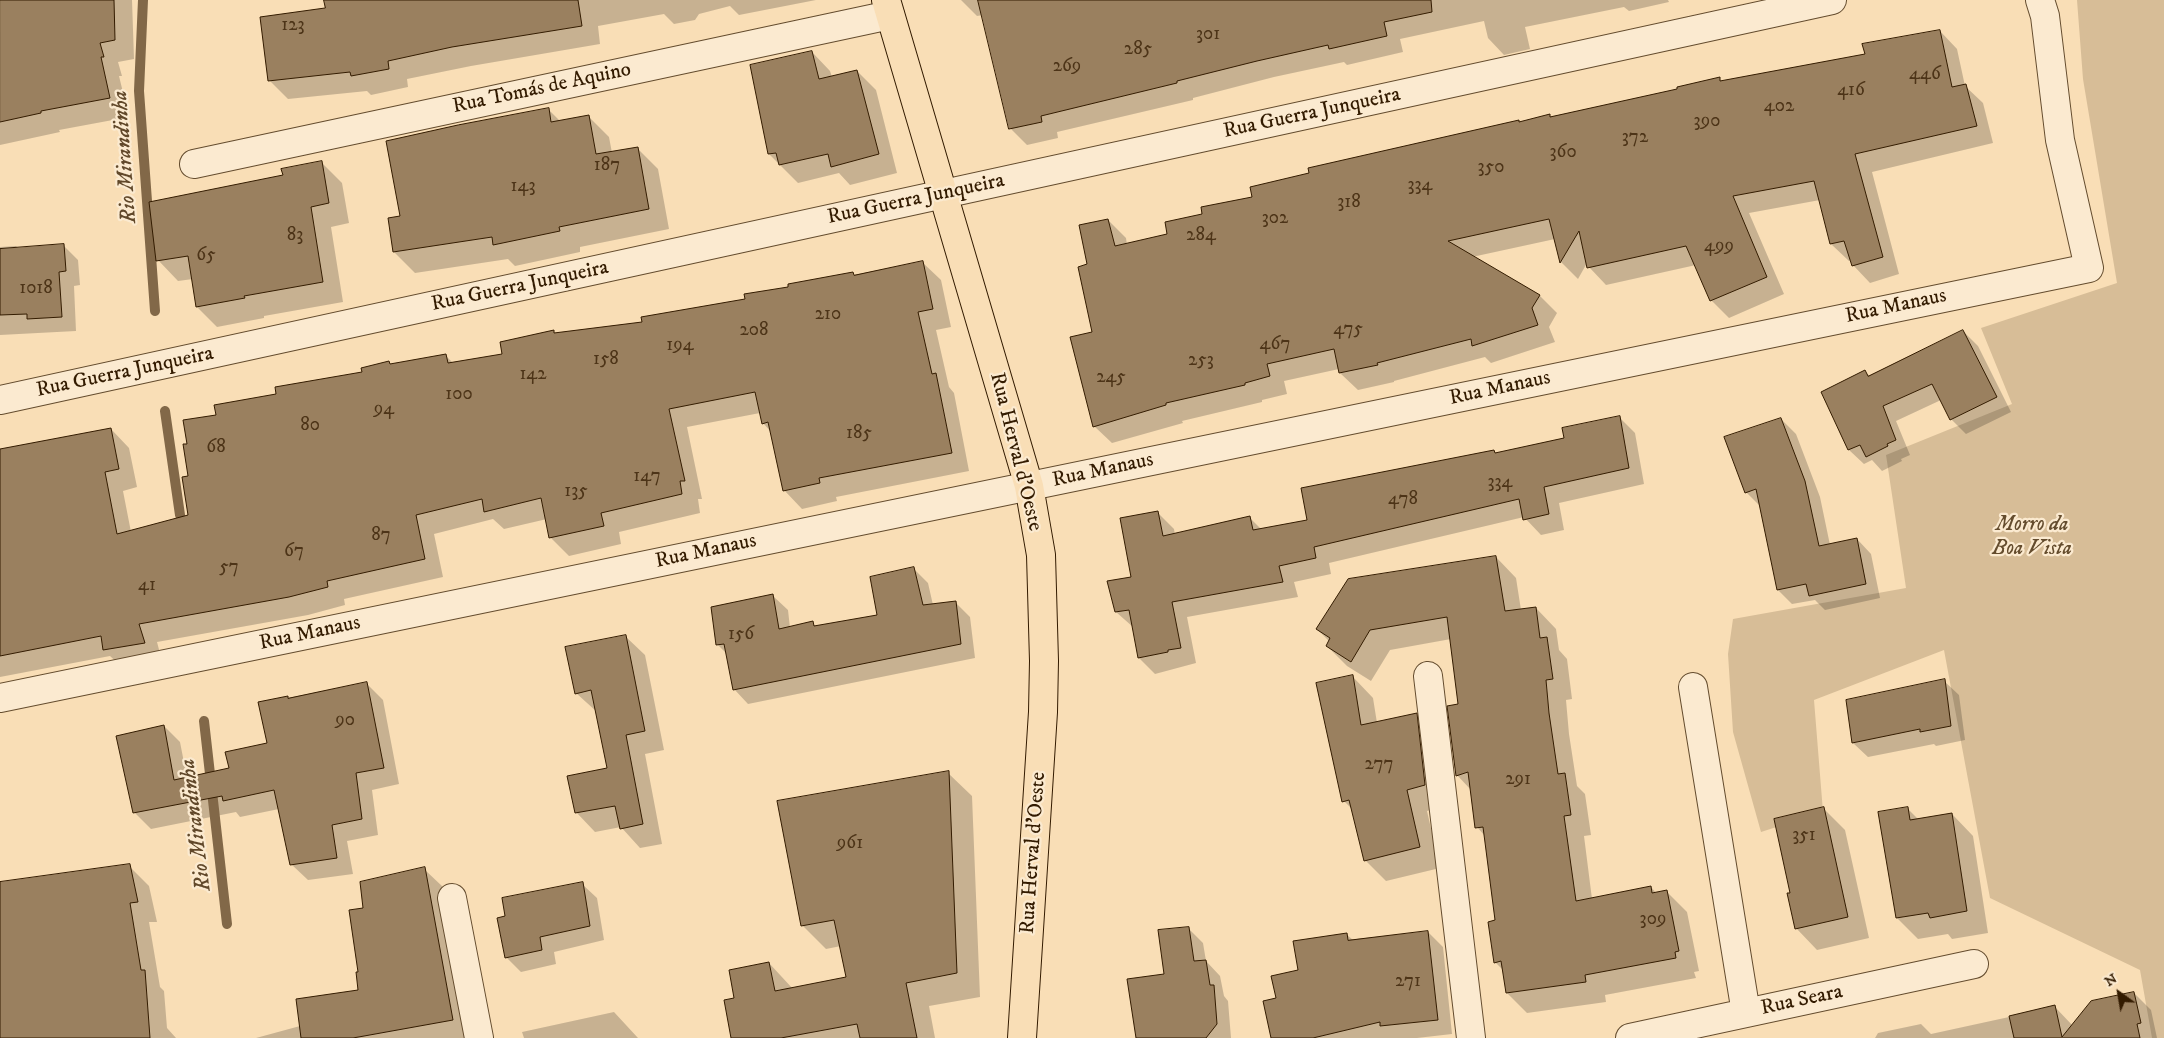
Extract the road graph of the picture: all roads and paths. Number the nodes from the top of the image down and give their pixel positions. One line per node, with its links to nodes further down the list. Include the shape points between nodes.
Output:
1 (1832, 0): 5 (street, Rua Guerra Junqueira)
2 (2040, 0): 7 (street, Rua Manaus, via 2045,16 2060,140 2089,268)
3 (888, 7): 4 (street, Rua Tomás de Aquino); 5 (main road, Rua Herval d'Oeste)
4 (194, 164)
5 (943, 195): 6 (street, Rua Guerra Junqueira); 7 (main road, Rua Herval d'Oeste)
6 (0, 400)
7 (1028, 486): 10 (street, Rua Manaus); 15 (main road, Rua Herval d'Oeste, via 1041,555 1044,661)
8 (1428, 676): 16 (street)
9 (1693, 687): 13 (street)
10 (0, 698)
11 (452, 898): 14 (street)
12 (1974, 964): 13 (street, Rua Seara)
13 (1746, 1013): 17 (street, Rua Seara)
14 (479, 1038)
15 (1022, 1038)
16 (1471, 1038)
17 (1630, 1038)

